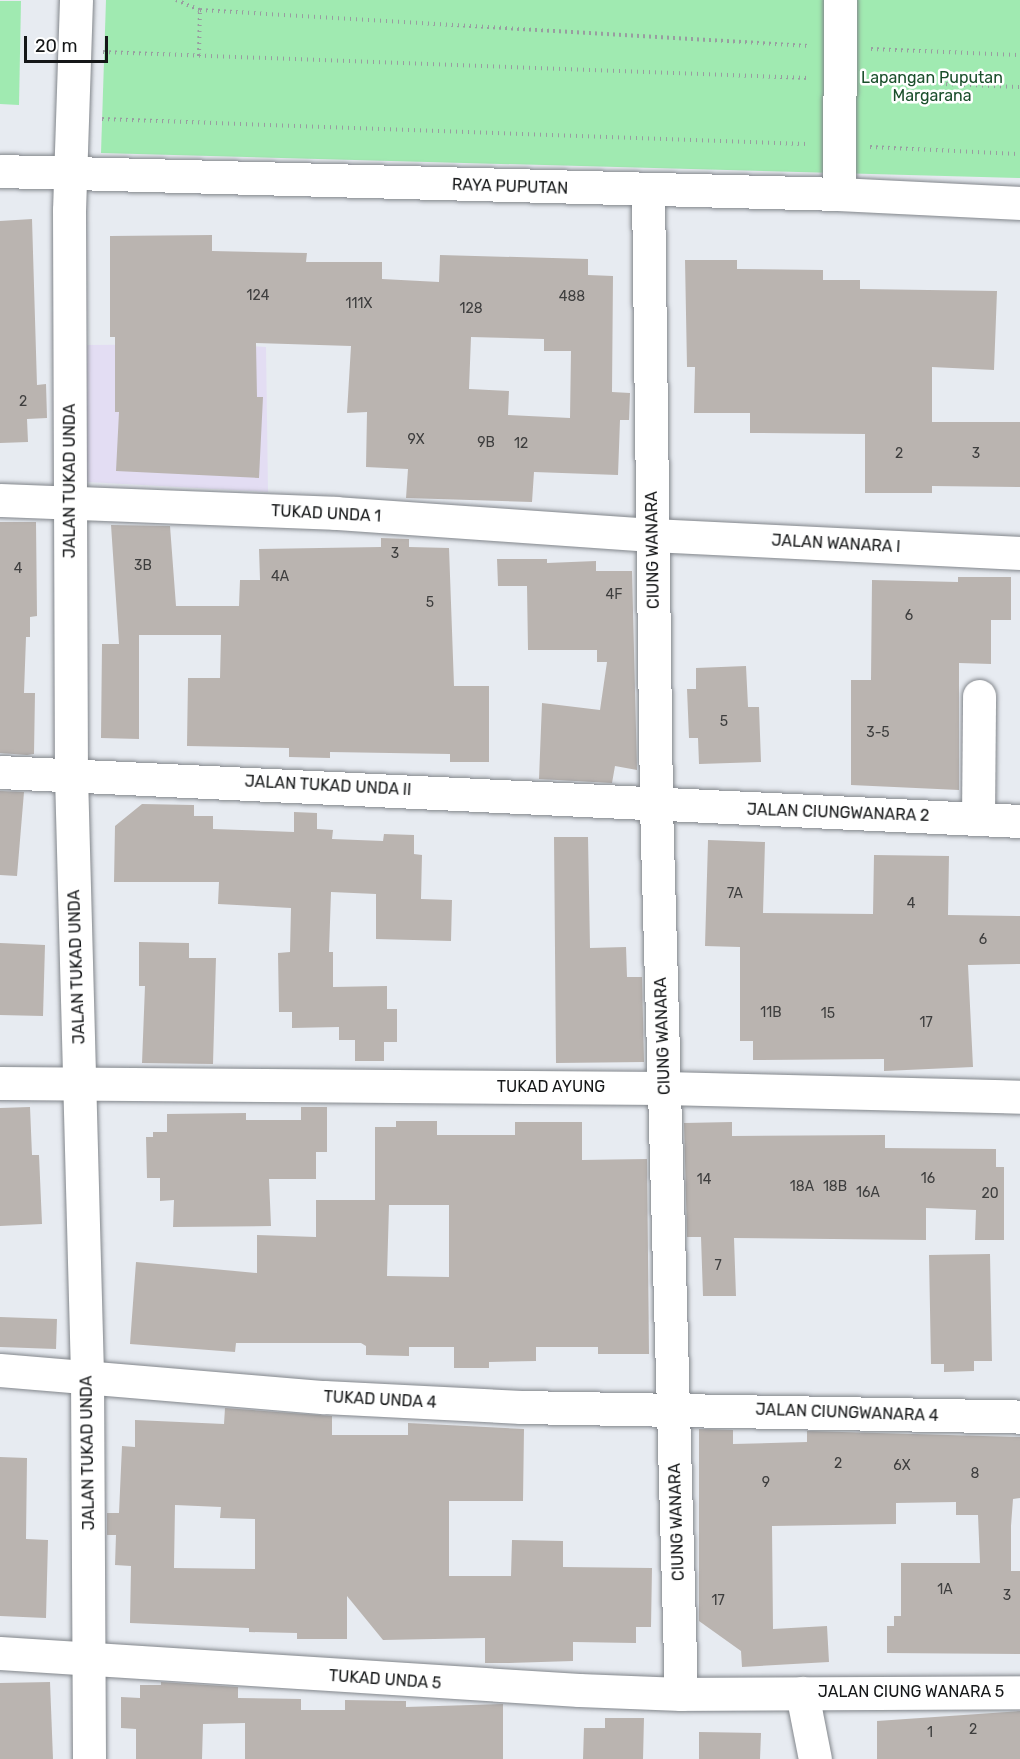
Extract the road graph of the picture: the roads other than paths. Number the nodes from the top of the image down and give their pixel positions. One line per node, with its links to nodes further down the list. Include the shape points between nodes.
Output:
1 (76, 0): 4 (street, JALAN TUKAD UNDA)
2 (840, 0): 6 (street)
3 (0, 171): 4 (street, RAYA PUPUTAN)
4 (71, 174): 5 (street, RAYA PUPUTAN); 9 (street, JALAN TUKAD UNDA)
5 (648, 191): 6 (street, RAYA PUPUTAN); 10 (street, CIUNG WANARA)
6 (839, 194): 7 (street, RAYA PUPUTAN)
7 (1020, 203)
8 (0, 500): 9 (street, TUKAD UNDA 1)
9 (69, 502): 10 (street, TUKAD UNDA 1, via 336,513); 14 (street, JALAN TUKAD UNDA)
10 (652, 535): 11 (street, JALAN WANARA I); 15 (street, CIUNG WANARA)
11 (1020, 553)
12 (979, 696): 16 (street)
13 (0, 772): 14 (street, JALAN TUKAD UNDA II)
14 (71, 775): 15 (street, JALAN TUKAD UNDA II, via 339,785); 19 (street, JALAN TUKAD UNDA)
15 (656, 805): 16 (street, JALAN CIUNGWANARA 2); 20 (street, CIUNG WANARA)
16 (978, 819): 17 (street, JALAN CIUNGWANARA 2)
17 (1020, 821)
18 (0, 1083): 19 (street, TUKAD AYUNG)
19 (81, 1086): 20 (street, TUKAD AYUNG); 23 (street, JALAN TUKAD UNDA)
20 (664, 1088): 21 (street, TUKAD AYUNG); 24 (street, CIUNG WANARA)
21 (1020, 1097)
22 (0, 1370): 23 (street, TUKAD UNDA 4)
23 (87, 1375): 24 (street, TUKAD UNDA 4, via 324,1397 521,1407); 27 (street, JALAN TUKAD UNDA)
24 (674, 1408): 25 (street, JALAN CIUNGWANARA 4); 30 (street, CIUNG WANARA)
25 (1020, 1417)
26 (0, 1653): 27 (street, TUKAD UNDA 5)
27 (89, 1657): 30 (street, TUKAD UNDA 5, via 446,1684); 31 (street, JALAN TUKAD UNDA)
28 (1020, 1692): 29 (street, JALAN CIUNG WANARA 5)
29 (802, 1693): 30 (street); 32 (street)
30 (681, 1694)
31 (89, 1759)
32 (814, 1759)

